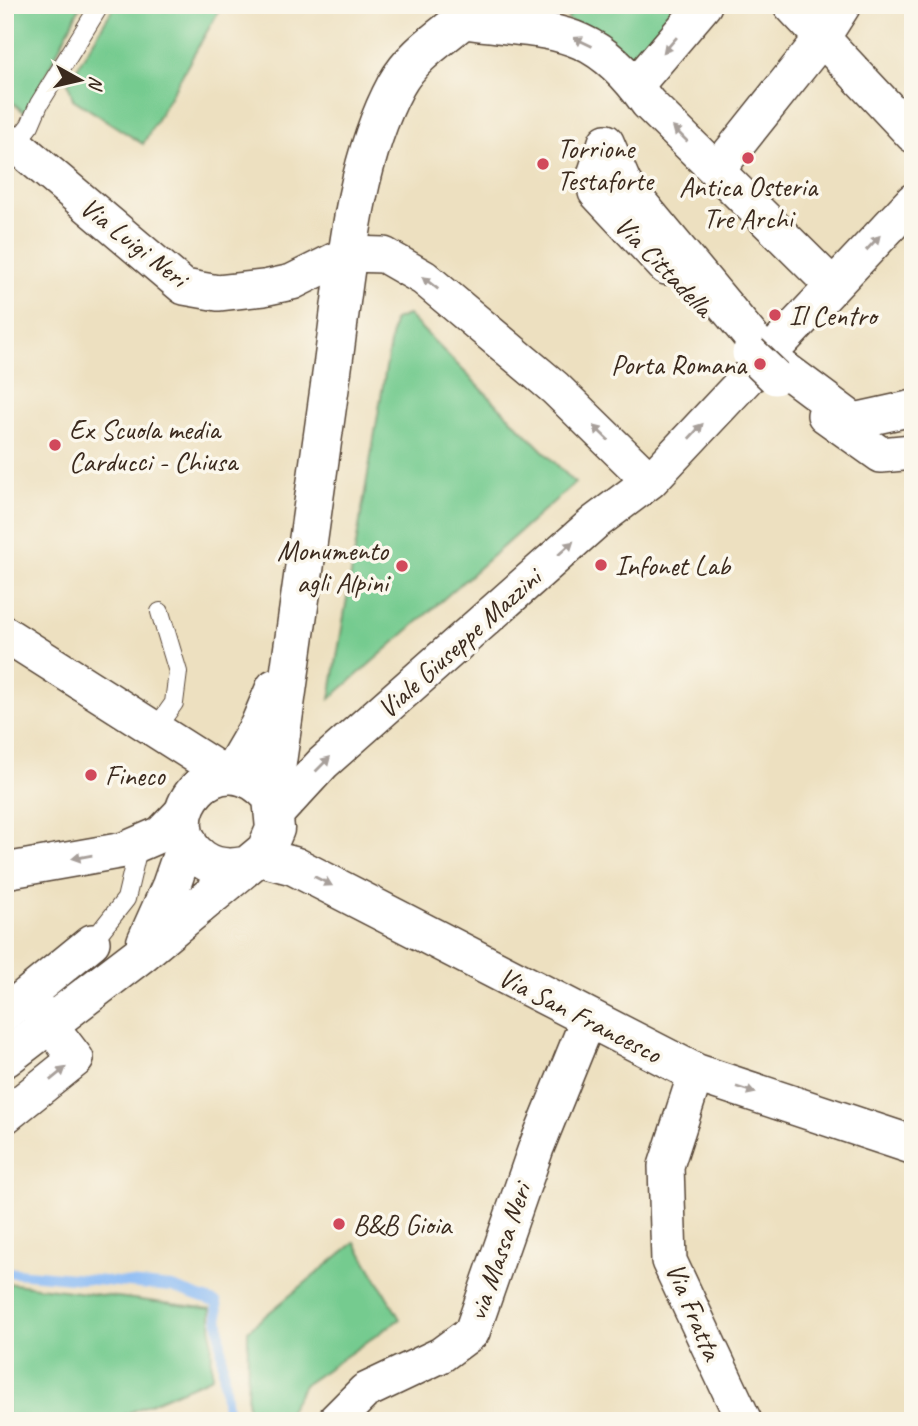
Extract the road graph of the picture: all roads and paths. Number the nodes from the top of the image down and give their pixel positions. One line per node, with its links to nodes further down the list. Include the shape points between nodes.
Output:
1 (100, 5): 9 (lane, via 30,125)
2 (704, 5): 7 (street, one-way to 7)
3 (791, 5): 6 (street)
4 (843, 5): 6 (street)
5 (471, 13): 7 (street, one-way to 5, via 593,47 564,33); 13 (main road, via 422,50 397,84 371,142)
6 (822, 38): 8 (street); 11 (street)
7 (636, 85): 11 (street, one-way to 7, via 648,103)
8 (913, 135)
9 (10, 139): 13 (street, Via Luigi Neri, via 184,287 218,293 283,284)
10 (606, 142): 15 (street, Via Cittadella, via 594,185 601,200)
11 (716, 170): 14 (street)
12 (913, 201): 14 (street, Viale Giuseppe Mazzini, one-way to 12)
13 (348, 254): 18 (street, Via Luigi Neri, one-way to 13, via 555,388 424,278 384,255); 21 (main road)
14 (833, 286): 15 (street, Viale Giuseppe Mazzini)
15 (764, 362): 16 (street, via 854,421); 17 (street, Via Cittadella, via 881,454); 18 (street, Viale Giuseppe Mazzini, one-way to 15)
16 (913, 408)
17 (913, 452)
18 (650, 481): 24 (street, Viale Giuseppe Mazzini, one-way to 18, via 594,523)
19 (160, 612): 22 (lane, via 178,672 174,703)
20 (5, 635): 22 (street)
21 (293, 644): 23 (main road, via 260,726); 24 (main road)
22 (158, 734): 23 (street); 25 (street, via 188,768)
23 (228, 774): 24 (main road, via 254,780); 25 (main road, via 202,783)
24 (274, 806): 27 (main road, Viale Giuseppe Mazzini, via 272,840)
25 (188, 814): 26 (street); 27 (main road, via 197,854 227,868); 30 (main road, Viale Giuseppe Mazzini, via 172,886)
26 (139, 844): 28 (street, one-way to 28); 29 (lane, Viale Giuseppe Mazzini, via 126,899)
27 (252, 861): 30 (main road, Viale Giuseppe Mazzini); 32 (main road, Via San Francesco, one-way to 32, via 294,866)
28 (5, 871)
29 (92, 942): 31 (street, Viale Giuseppe Mazzini)
30 (141, 954): 31 (main road, Viale Giuseppe Mazzini)
31 (27, 1011): 33 (main road, Viale Giuseppe Mazzini); 35 (street, one-way to 31, via 76,1059)
32 (588, 1020): 34 (main road, Via San Francesco); 37 (street, via Massa Neri, via 536,1148 472,1332 441,1355 365,1391)
33 (5, 1058)
34 (696, 1073): 36 (main road, Via San Francesco, one-way to 36); 38 (street, Via Fratta, via 666,1167 669,1261)
35 (5, 1116)
36 (913, 1145)
37 (335, 1421)
38 (744, 1421)

